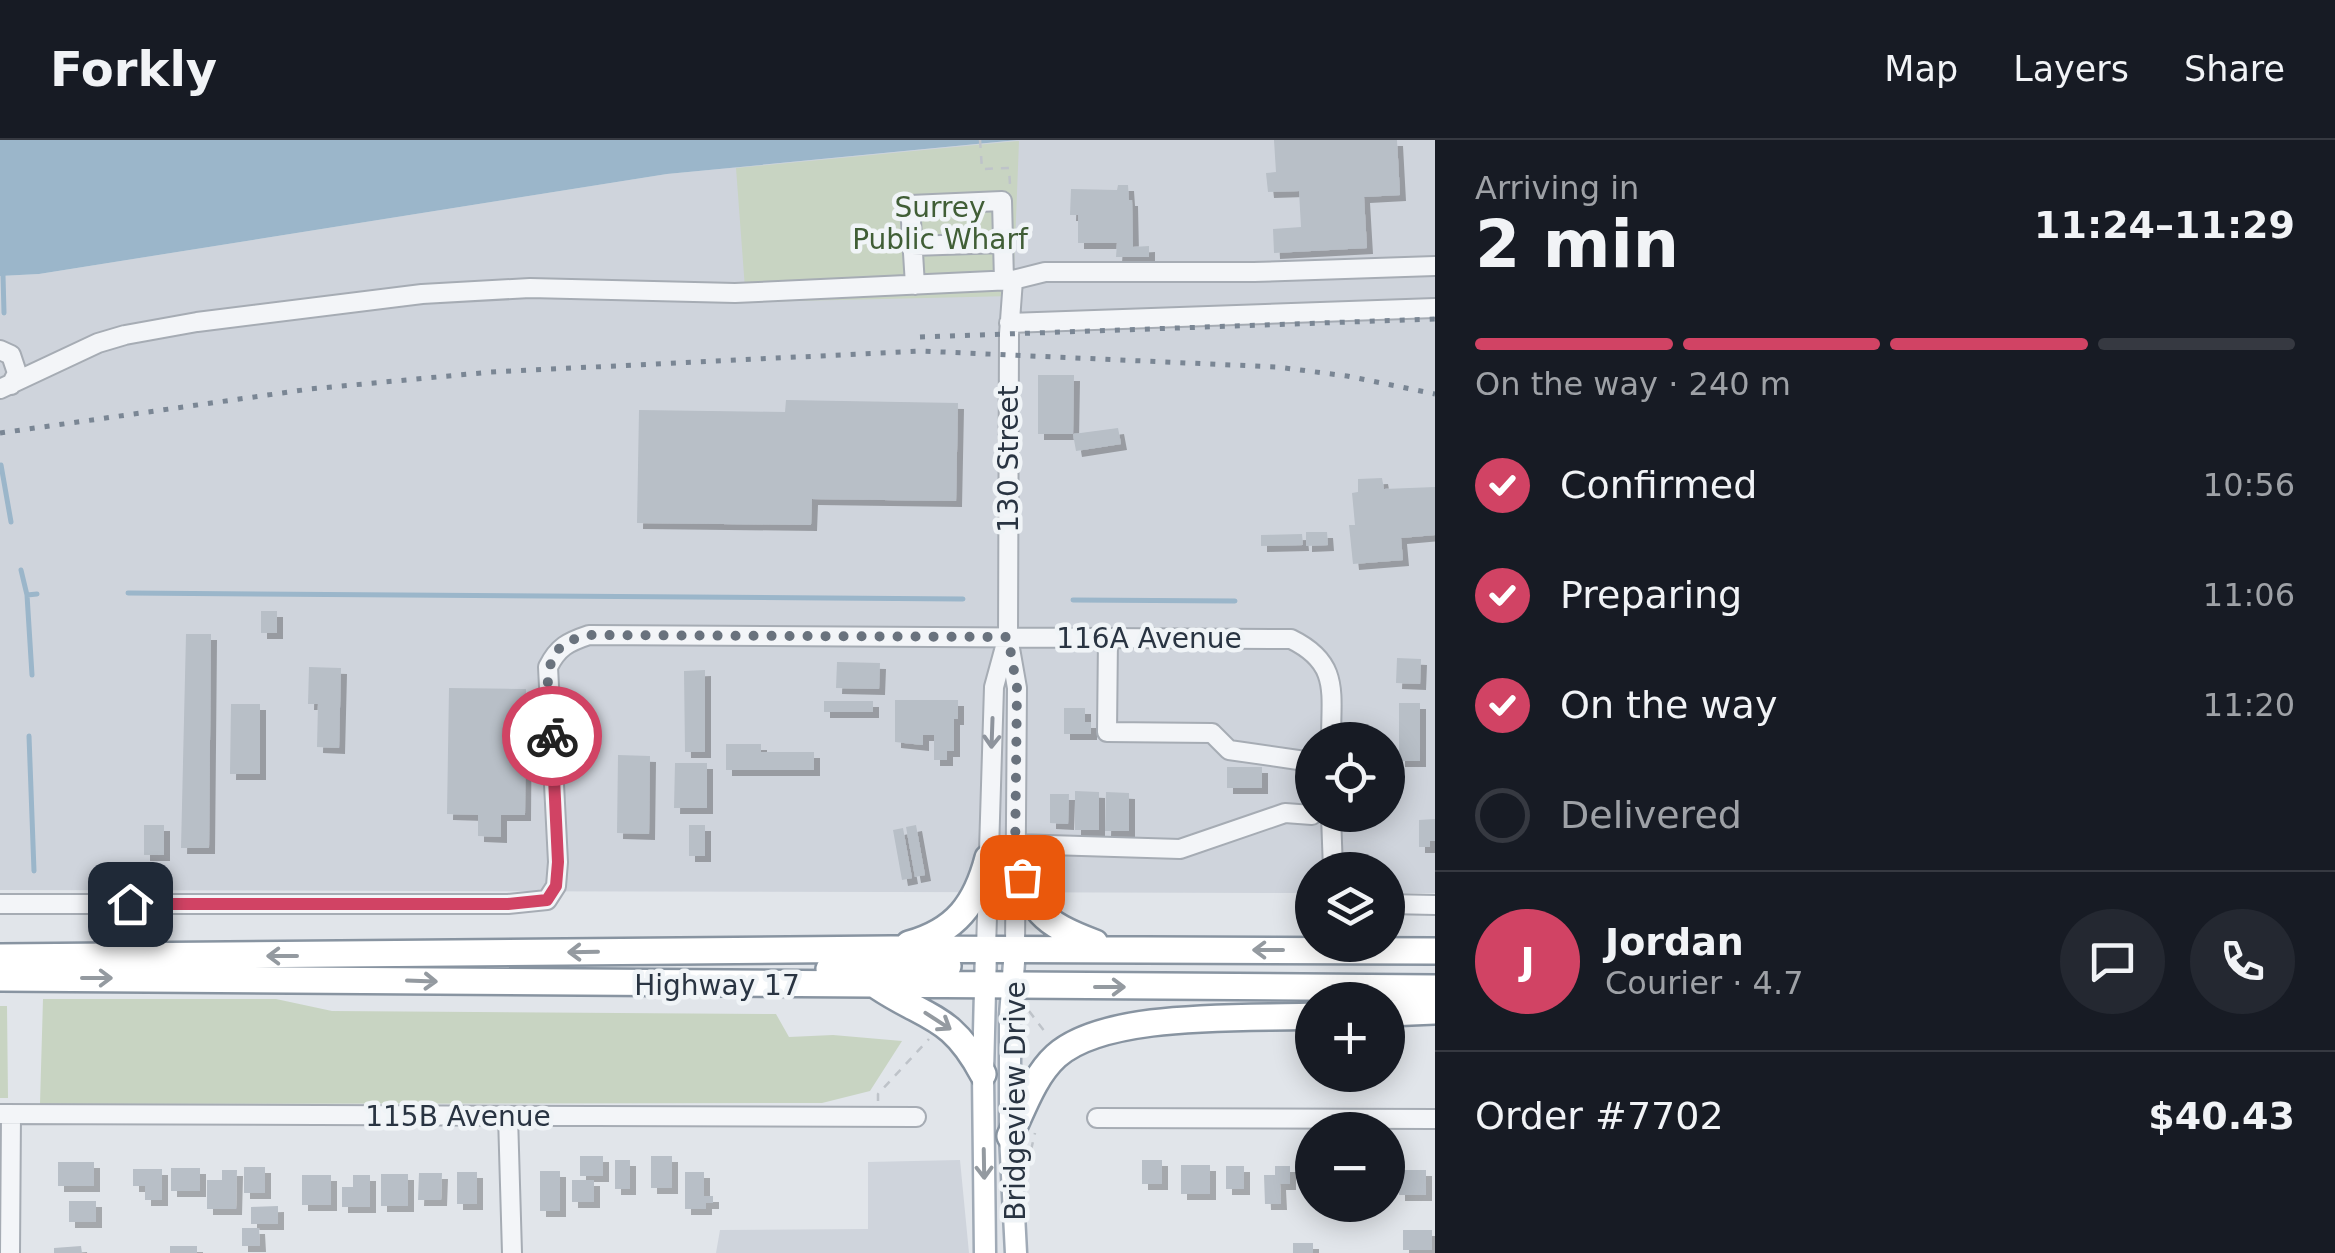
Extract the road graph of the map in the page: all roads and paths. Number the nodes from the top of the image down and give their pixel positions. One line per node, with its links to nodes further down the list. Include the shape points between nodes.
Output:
1 (980, 140): 2 (path)
2 (982, 170)
3 (1003, 244): 4 (street); 4 (street, 130 Street, via 1002,200 910,205); 6 (street, 130 Street)
4 (912, 246): 7 (street)
5 (1435, 266): 6 (street, via 1044,272)
6 (1009, 280): 7 (street); 9 (street, 130 Street)
7 (914, 285): 11 (street, via 422,294 125,335)
8 (1435, 308): 9 (street)
9 (1009, 323): 12 (street, 130 Street)
10 (0, 350): 11 (street, via 11,354 17,372)
11 (5, 387)
12 (1008, 637): 13 (street, 116A Avenue); 17 (street, 130 Street, via 1017,688); 18 (street, 130 Street, one-way to 18, via 994,688); 19 (street, 116A Avenue, via 606,634 566,643 548,667 558,862 547,900)
13 (1108, 638): 14 (street, 116A Avenue, via 1291,639 1325,663); 15 (street, via 1106,732 1212,733 1228,750)
14 (1331, 722)
15 (1295, 760)
16 (1295, 813): 17 (street, via 1180,849)
17 (1015, 851): 23 (street, 130 Street); 24 (highway, via 1028,896 1044,918)
18 (988, 858): 22 (highway, via 980,890 961,916 928,939); 27 (street, 130 Street)
19 (0, 904)
20 (1405, 904): 21 (street)
21 (1435, 905)
22 (890, 949): 26 (highway, Highway 17, one-way to 26); 27 (highway, Highway 17)
23 (1015, 949): 24 (highway, Highway 17); 27 (highway, Highway 17); 31 (main road, Bridgeview Drive)
24 (1114, 950): 25 (highway, Highway 17, one-way to 24)
25 (1435, 950)
26 (0, 957)
27 (985, 966): 29 (highway, via 617,971); 30 (highway, Highway 17); 31 (highway, Highway 17); 39 (main road, Bridgeview Drive)
28 (0, 978): 29 (highway, Highway 17, one-way to 29)
29 (521, 984): 30 (highway, Highway 17)
30 (877, 986): 39 (highway, one-way to 39, via 946,1023)
31 (1012, 986): 32 (highway, Highway 17, one-way to 32); 46 (main road, Bridgeview Drive)
32 (1435, 988)
33 (1028, 1010): 38 (path)
34 (1435, 1011): 35 (highway)
35 (1405, 1012)
36 (1295, 1017): 46 (highway, via 1147,1024 1089,1037 1049,1063)
37 (936, 1031): 42 (path, via 878,1094)
38 (1053, 1044)
39 (982, 1074): 49 (main road, Bridgeview Drive, one-way to 49)
40 (6, 1114): 41 (street, 115B Avenue); 47 (street)
41 (508, 1116): 42 (street, 115B Avenue); 48 (street)
42 (878, 1117): 43 (street, 115B Avenue)
43 (916, 1117)
44 (1097, 1118): 45 (street)
45 (1435, 1119)
46 (1010, 1136): 50 (main road, Bridgeview Drive)
47 (10, 1253)
48 (512, 1253)
49 (984, 1253)
50 (1016, 1253)

